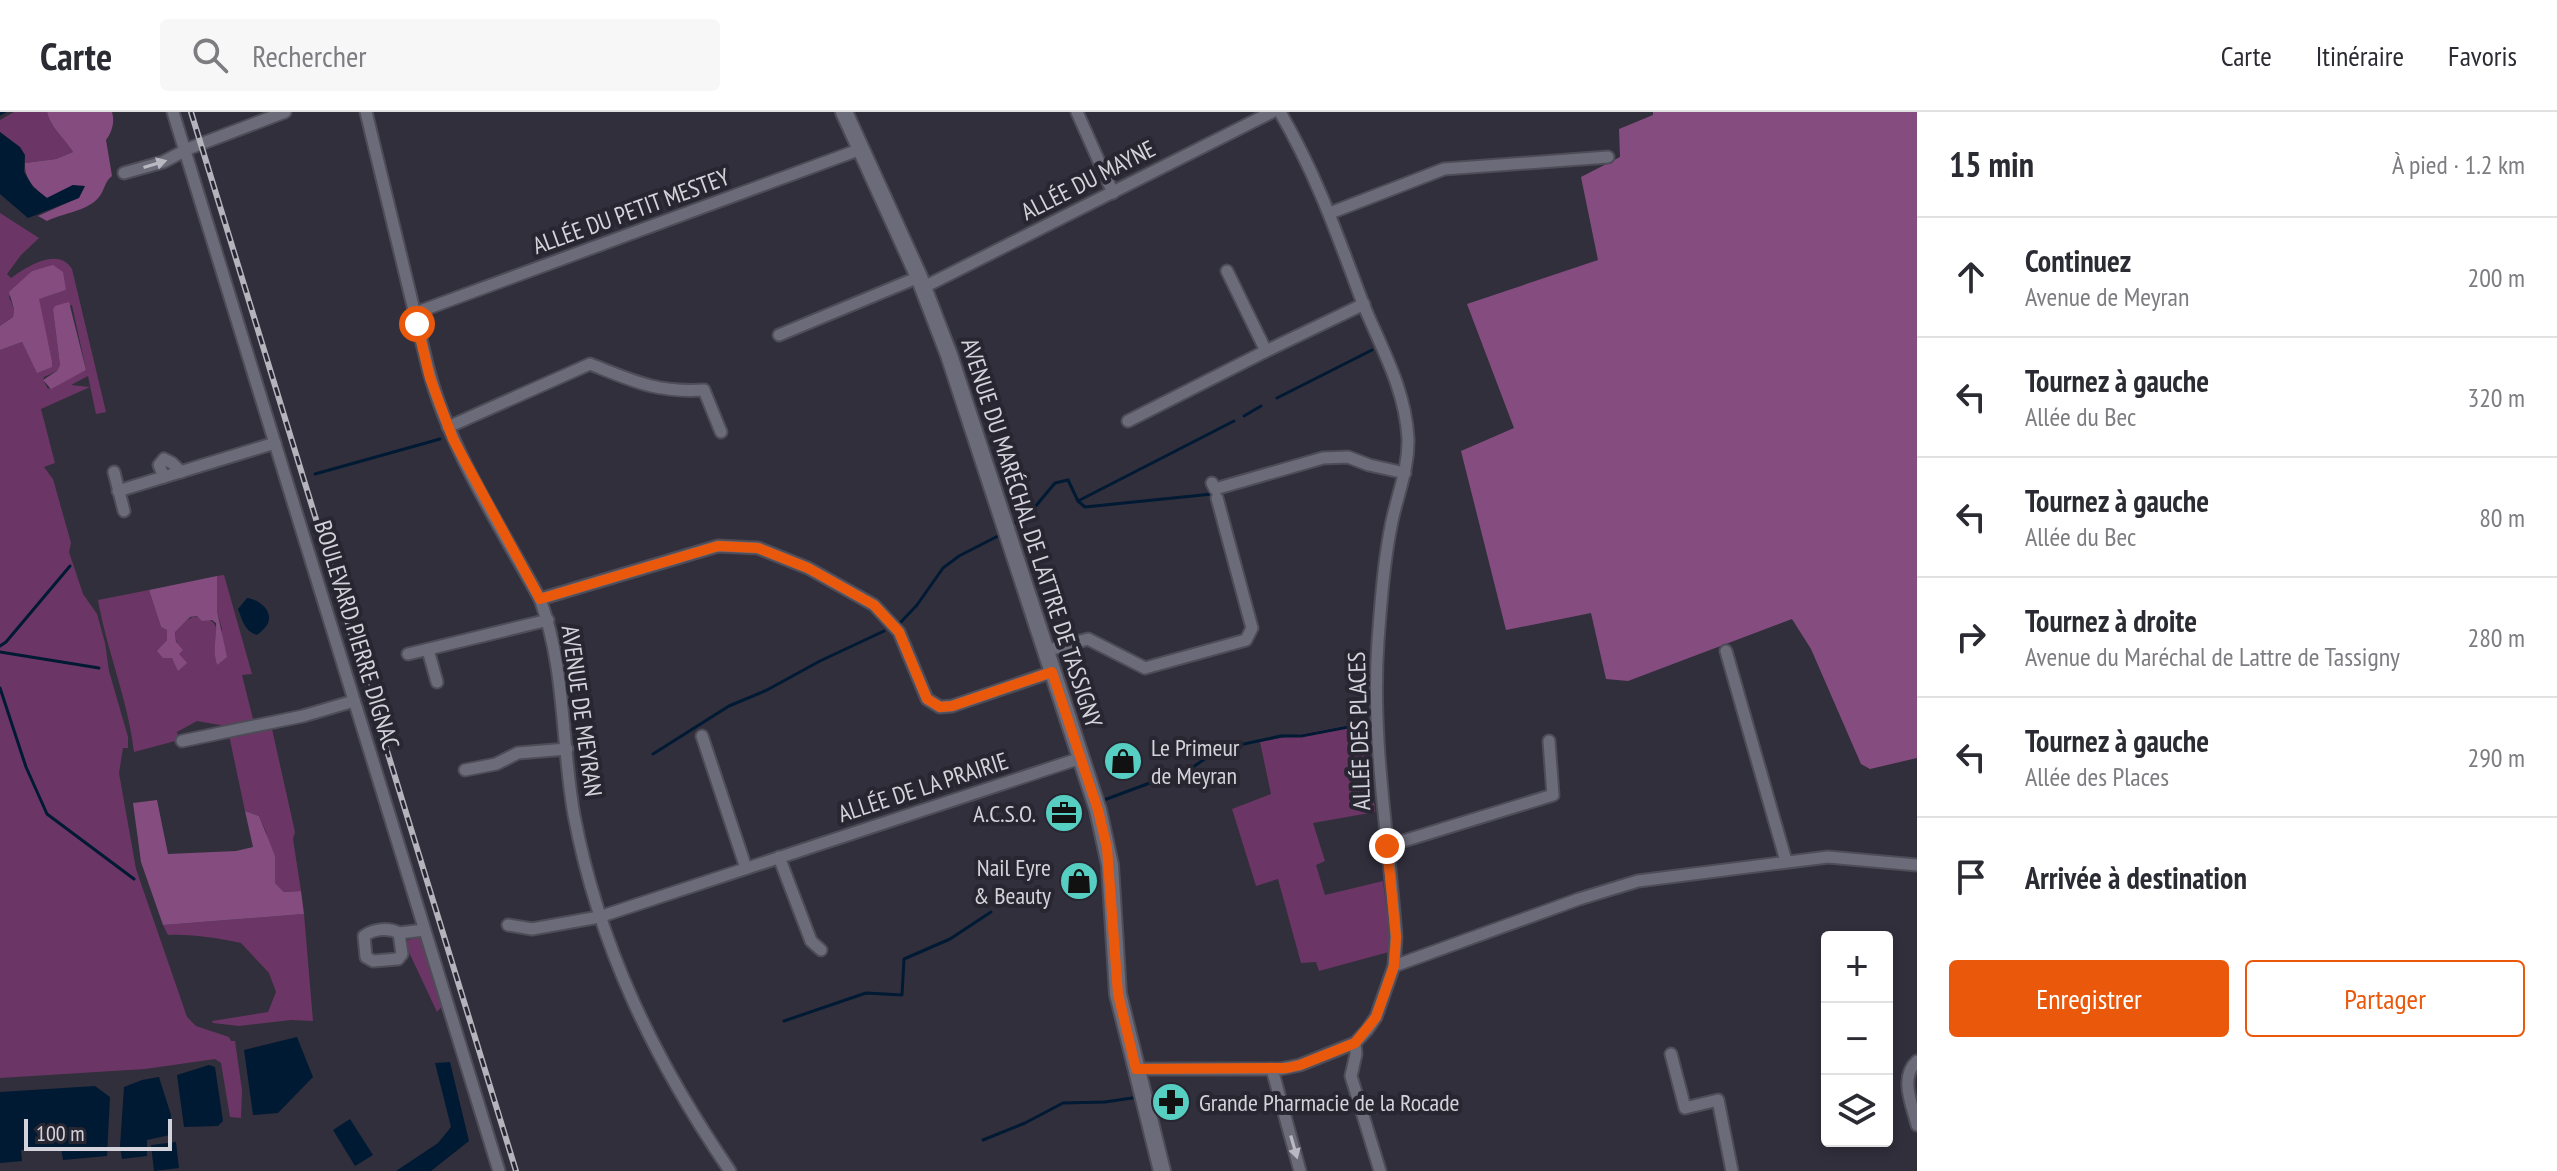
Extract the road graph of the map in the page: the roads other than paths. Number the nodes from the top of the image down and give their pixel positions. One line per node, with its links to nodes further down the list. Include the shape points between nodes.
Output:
1 (173, 112): 9 (street, BOULEVARD PIERRE DIGNAC)
2 (285, 112): 9 (street)
3 (366, 112): 17 (street, AVENUE DE MEYRAN)
4 (844, 112): 8 (main road, AVENUE DU MARÉCHAL DE LATTRE DE TASSIGNY)
5 (1077, 112): 12 (street)
6 (1272, 112): 12 (street, ALLÉE DU MAYNE)
7 (1280, 112): 13 (street, ALLÉE DES PLACES)
8 (861, 149): 15 (main road, AVENUE DU MARÉCHAL DE LATTRE DE TASSIGNY); 17 (street, ALLÉE DU PETIT MESTEY)
9 (185, 153): 11 (street, one-way to 9); 23 (street, BOULEVARD PIERRE DIGNAC)
10 (1608, 157): 13 (street, via 1444,169)
11 (124, 173)
12 (1113, 193): 15 (street, ALLÉE DU MAYNE)
13 (1330, 213): 16 (street, ALLÉE DES PLACES)
14 (1227, 271): 19 (street)
15 (922, 282): 18 (street, ALLÉE DU MAYNE); 35 (main road, AVENUE DU MARÉCHAL DE LATTRE DE TASSIGNY)
16 (1364, 304): 19 (street); 26 (street, ALLÉE DES PLACES, via 1402,396 1408,438)
17 (415, 313): 21 (street, AVENUE DE MEYRAN)
18 (779, 335)
19 (1266, 351): 20 (street)
20 (1128, 421)
21 (448, 427): 22 (street, via 590,364 647,387 704,390); 32 (street, AVENUE DE MEYRAN)
22 (721, 432)
23 (275, 443): 25 (street); 40 (street, BOULEVARD PIERRE DIGNAC)
24 (114, 472): 29 (street)
25 (181, 472): 27 (street); 27 (street, via 164,459 159,465)
26 (1405, 473): 28 (street, via 1348,457 1323,458 1215,489); 47 (street, ALLÉE DES PLACES, via 1386,555 1375,698)
27 (164, 477): 29 (street)
28 (1212, 483)
29 (118, 491): 31 (street)
30 (1217, 498): 35 (street, via 1252,628 1246,640 1145,668 1088,639)
31 (124, 511)
32 (540, 599): 33 (street, AVENUE DE MEYRAN); 38 (street, via 718,546 758,548 808,568 874,605 899,632 927,699 940,707)
33 (548, 620): 34 (street); 44 (street, AVENUE DE MEYRAN)
34 (428, 650): 37 (street); 39 (street)
35 (1045, 651): 38 (main road, AVENUE DU MARÉCHAL DE LATTRE DE TASSIGNY)
36 (1726, 651): 49 (street)
37 (408, 654)
38 (1052, 672): 45 (main road, AVENUE DU MARÉCHAL DE LATTRE DE TASSIGNY)
39 (437, 682)
40 (354, 701): 42 (street); 54 (street, BOULEVARD PIERRE DIGNAC)
41 (702, 736): 51 (street)
42 (182, 741)
43 (1549, 741): 47 (street, via 1553,795)
44 (567, 749): 46 (street, via 518,753); 52 (street, AVENUE DE MEYRAN, via 574,813)
45 (1081, 758): 48 (street, ALLÉE DE LA PRAIRIE); 61 (main road, AVENUE DU MARÉCHAL DE LATTRE DE TASSIGNY, via 1107,848 1118,994)
46 (465, 770)
47 (1387, 846): 57 (street, ALLÉE DES PLACES)
48 (779, 857): 51 (street, ALLÉE DE LA PRAIRIE); 56 (street, via 811,941)
49 (1786, 861): 50 (street, via 1828,857); 57 (street, via 1616,887)
50 (1917, 865)
51 (746, 868): 52 (street, ALLÉE DE LA PRAIRIE)
52 (599, 917): 53 (street, ALLÉE DE LA PRAIRIE, via 532,929); 65 (street, AVENUE DE MEYRAN, via 668,1073)
53 (508, 925)
54 (424, 930): 55 (street); 64 (street, BOULEVARD PIERRE DIGNAC)
55 (399, 933)
56 (821, 950)
57 (1394, 966): 58 (street, ALLÉE DES PLACES, via 1376,1017)
58 (1355, 1043): 62 (street, via 1300,1065); 68 (street, via 1351,1076)
59 (1671, 1054): 69 (street, via 1685,1108 1718,1100)
60 (1917, 1061): 63 (street, via 1906,1079)
61 (1136, 1069): 62 (street); 66 (main road, AVENUE DU MARÉCHAL DE LATTRE DE TASSIGNY)
62 (1272, 1069): 67 (street, one-way to 67)
63 (1917, 1125)
64 (499, 1171)
65 (730, 1171)
66 (1162, 1171)
67 (1300, 1171)
68 (1380, 1171)
69 (1732, 1171)

